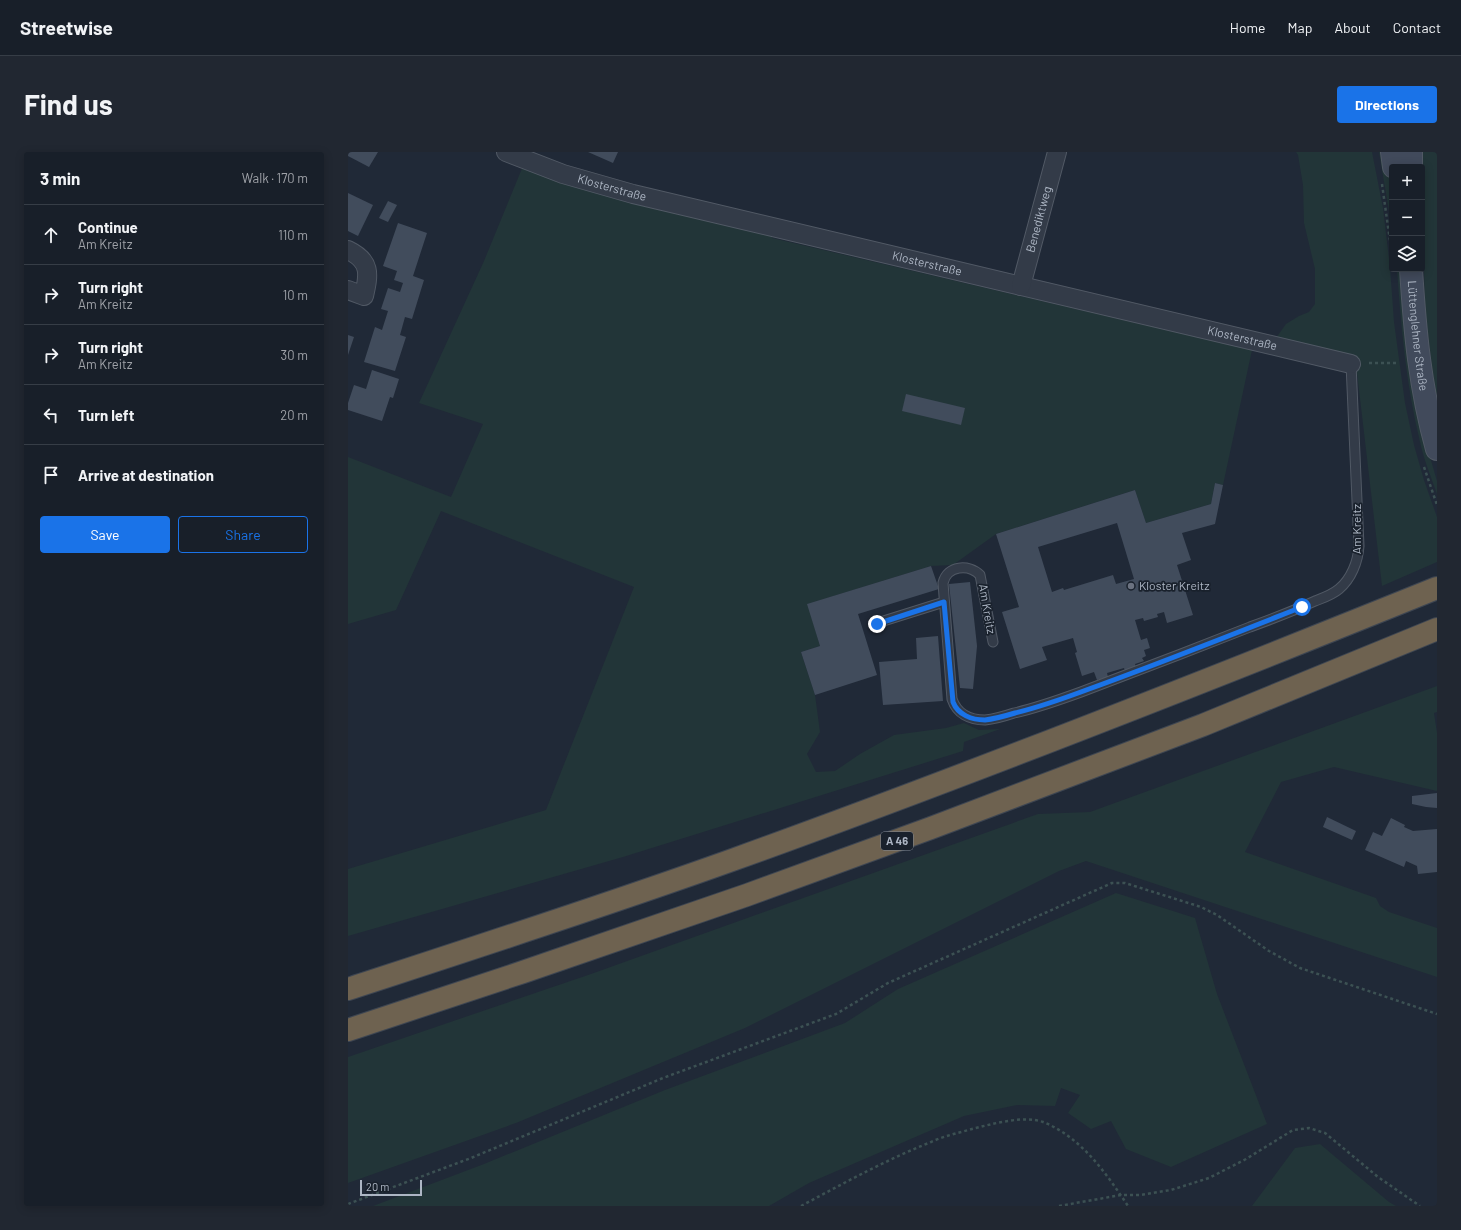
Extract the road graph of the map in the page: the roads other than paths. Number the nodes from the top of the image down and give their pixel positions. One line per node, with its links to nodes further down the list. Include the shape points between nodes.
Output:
1 (506, 152): 9 (street, Klosterstraße, via 563,174 633,194)
2 (1057, 152): 9 (street, Benediktweg)
3 (1392, 152): 6 (main road)
4 (1411, 152): 5 (main road)
5 (1411, 164)
6 (1388, 173)
7 (348, 250): 10 (street, via 357,254 365,265 368,277 364,296)
8 (1411, 272): 12 (main road, Lüttenglehner Straße, via 1422,382)
9 (1021, 286): 11 (street, Klosterstraße)
10 (348, 290)
11 (1350, 364): 14 (lane, Am Kreitz, via 1358,552 1351,574 1333,593 1061,699 985,720 965,715 953,702)
12 (1437, 449)
13 (1437, 588): 18 (highway, via 1194,686 726,862)
14 (944, 602): 15 (lane); 17 (lane, Am Kreitz, via 943,583 949,573 958,568 977,571 982,578)
15 (877, 624)
16 (1437, 629): 19 (highway, A 46, via 1203,725 924,831 747,895)
17 (993, 642)
18 (348, 989)
19 (348, 1030)

